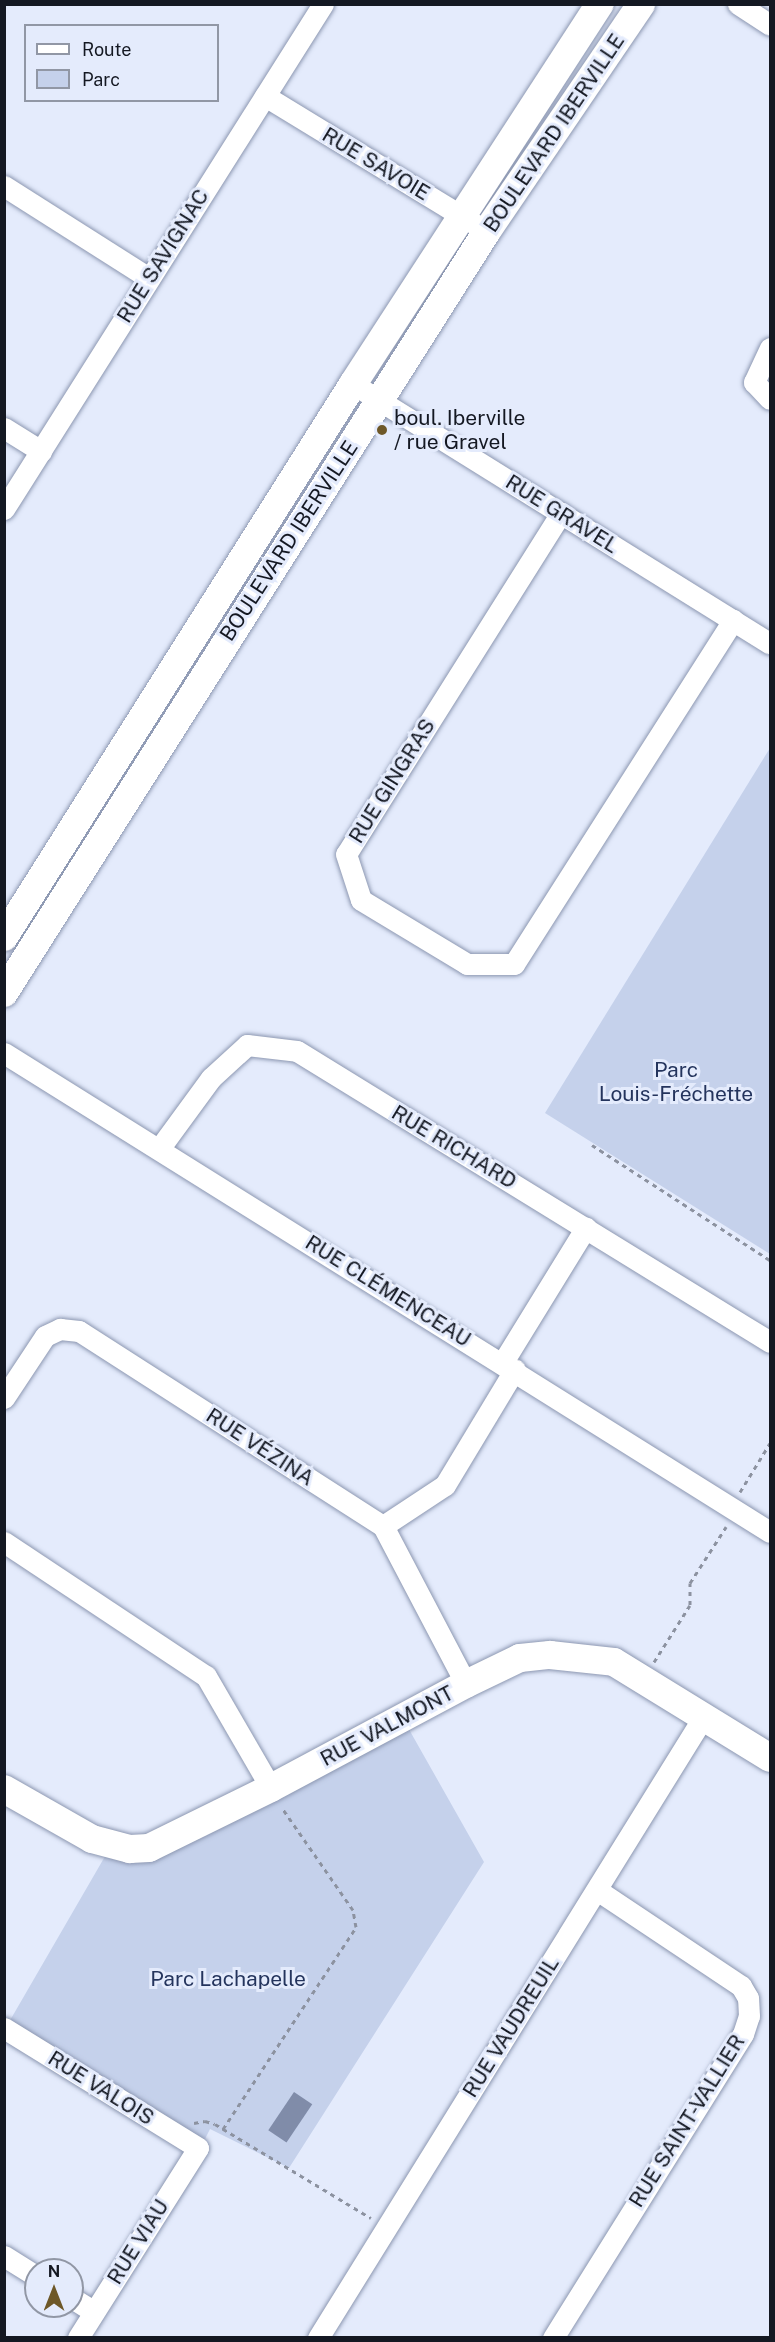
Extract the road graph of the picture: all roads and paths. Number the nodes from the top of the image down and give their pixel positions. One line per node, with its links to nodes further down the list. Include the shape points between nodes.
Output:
1 (323, 4): 6 (street, RUE SAVIGNAC)
2 (600, 4): 8 (street, BOULEVARD IBERVILLE)
3 (641, 4): 9 (street, BOULEVARD IBERVILLE)
4 (738, 4): 5 (street)
5 (771, 25)
6 (265, 96): 8 (street, RUE SAVOIE); 10 (street, RUE SAVIGNAC)
7 (4, 186): 10 (street)
8 (463, 216): 9 (street, RUE SAVOIE); 12 (street, BOULEVARD IBERVILLE)
9 (487, 231): 14 (street, BOULEVARD IBERVILLE)
10 (149, 278): 16 (street, RUE SAVIGNAC)
11 (771, 348): 13 (street, via 754,382)
12 (353, 384): 14 (street, RUE GRAVEL); 21 (street, BOULEVARD IBERVILLE)
13 (765, 396)
14 (380, 401): 18 (street, RUE GRAVEL); 22 (street, BOULEVARD IBERVILLE)
15 (4, 428): 16 (street)
16 (41, 451): 17 (street, RUE SAVIGNAC)
17 (4, 509)
18 (561, 513): 19 (street, RUE GRAVEL); 19 (street, RUE GINGRAS, via 346,854 362,900 467,964 514,964)
19 (733, 620): 20 (street, RUE GRAVEL)
20 (771, 644)
21 (4, 937)
22 (4, 993)
23 (4, 1053): 25 (street, RUE CLÉMENCEAU)
24 (592, 1145): 27 (path)
25 (159, 1149): 26 (street, RUE RICHARD, via 211,1078 247,1045 297,1051); 29 (street, RUE CLÉMENCEAU)
26 (586, 1227): 28 (street, RUE RICHARD); 29 (street)
27 (771, 1260)
28 (771, 1342)
29 (509, 1365): 32 (street, RUE CLÉMENCEAU); 33 (street, via 445,1485)
30 (4, 1398): 33 (street, RUE VÉZINA, via 45,1336 60,1329 79,1331)
31 (771, 1443): 32 (path)
32 (733, 1509): 34 (street, RUE CLÉMENCEAU); 36 (path, via 690,1583 690,1605)
33 (383, 1526): 37 (street, RUE VÉZINA)
34 (771, 1532)
35 (4, 1542): 40 (street, via 206,1676)
36 (642, 1680): 37 (street, RUE VALMONT, via 614,1662 550,1655 520,1658); 38 (street, RUE VALMONT)
37 (466, 1684): 40 (street, RUE VALMONT)
38 (704, 1716): 39 (street, RUE VALMONT); 42 (street, RUE VAUDREUIL)
39 (771, 1758)
40 (271, 1788): 41 (street, RUE VALMONT, via 165,1842 130,1849 61,1824); 44 (path, via 298,1835 353,1910 356,1927)
41 (4, 1789)
42 (597, 1890): 47 (street, RUE VAUDREUIL); 54 (street, RUE SAINT-VALLIER, via 741,1986 748,1998 749,2016 743,2034)
43 (4, 2028): 45 (street, RUE VALOIS)
44 (223, 2129): 45 (path, via 205,2121 194,2123); 47 (path)
45 (179, 2136): 46 (street, RUE VALOIS)
46 (198, 2148): 51 (street, RUE VIAU)
47 (386, 2228): 53 (street, RUE VAUDREUIL)
48 (4, 2256): 49 (street)
49 (24, 2268)
50 (84, 2306): 51 (street)
51 (94, 2312): 52 (street, RUE VIAU)
52 (78, 2337)
53 (318, 2337)
54 (552, 2337)

